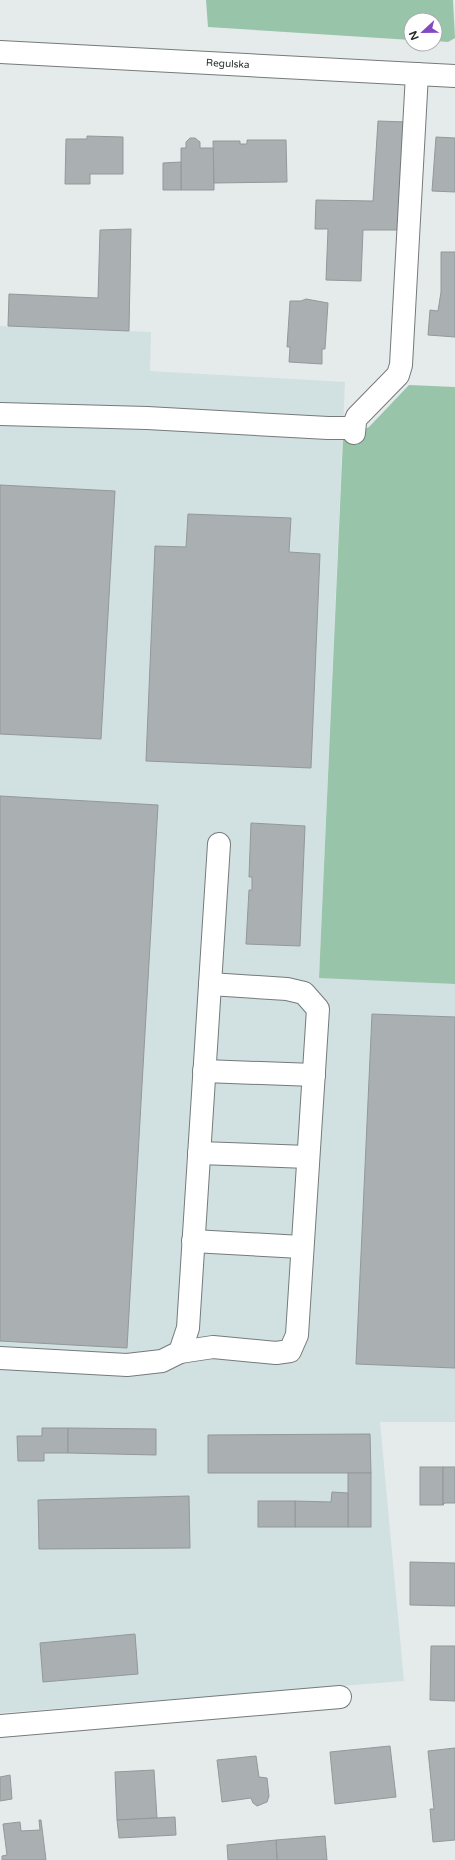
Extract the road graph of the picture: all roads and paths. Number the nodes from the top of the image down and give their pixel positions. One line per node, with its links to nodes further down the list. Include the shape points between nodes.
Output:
1 (0, 52): 2 (street, Regulska)
2 (417, 74): 3 (street, Regulska); 4 (street, via 401,365 394,379 357,417 354,430 147,418)
3 (455, 76)
4 (0, 414)
5 (219, 844): 6 (street)
6 (210, 984): 7 (street); 8 (street, via 287,989 304,993 318,1009)
7 (204, 1071): 8 (street); 9 (street)
8 (314, 1075): 10 (street)
9 (199, 1153): 10 (street); 11 (street)
10 (308, 1157): 12 (street)
11 (193, 1241): 12 (street); 13 (street, via 188,1328)
12 (301, 1247): 13 (street, via 297,1335 290,1351 276,1353 213,1348)
13 (180, 1352): 14 (street, via 162,1361 127,1365)
14 (0, 1358)
15 (340, 1697): 16 (street)
16 (0, 1726)

